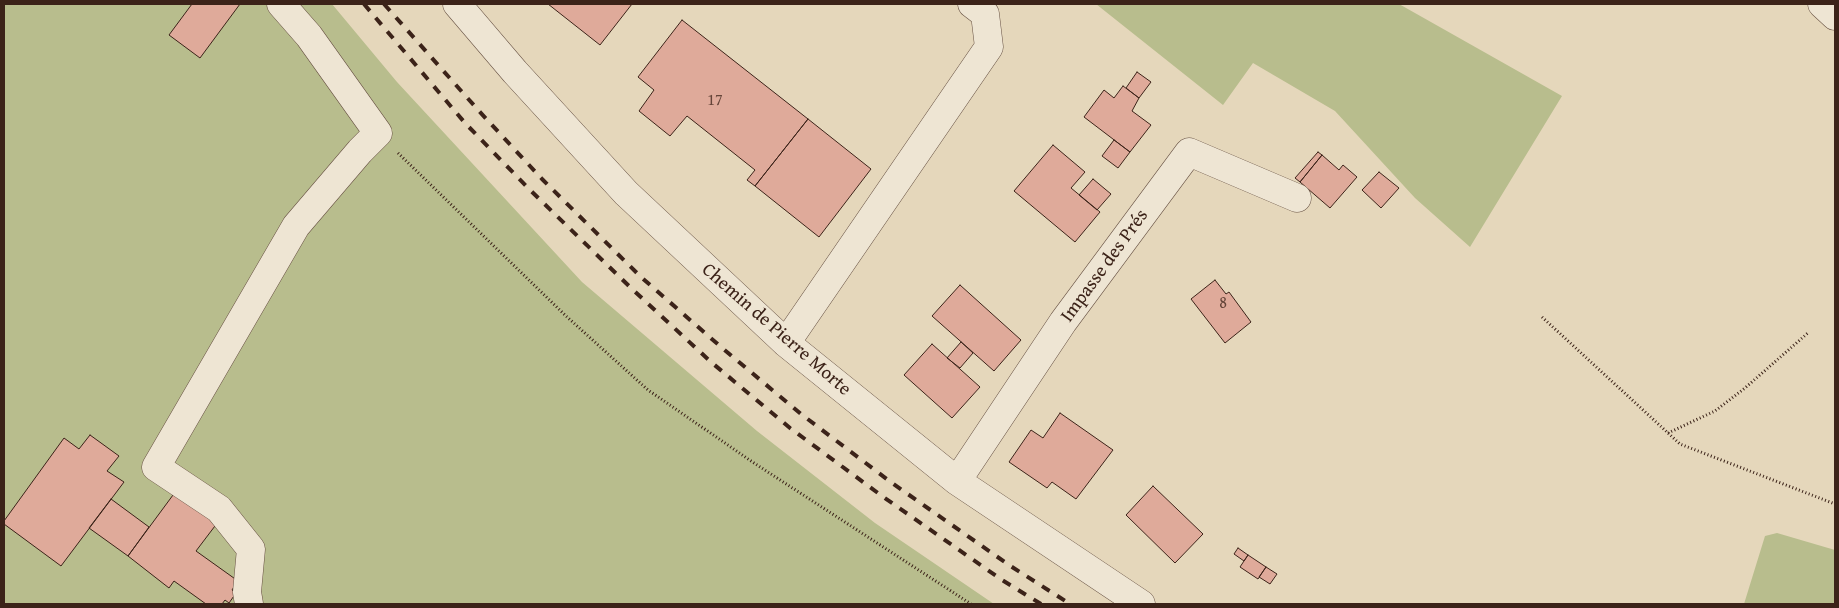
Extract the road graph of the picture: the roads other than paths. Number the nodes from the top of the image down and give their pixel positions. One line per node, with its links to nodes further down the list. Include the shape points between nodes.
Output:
1 (281, 4): 9 (street, via 309,36 378,133 296,226 156,467 219,509 251,549)
2 (457, 4): 7 (street, Chemin de Pierre Morte, via 626,194)
3 (972, 4): 7 (street, via 985,14 989,47)
4 (1822, 4): 5 (street)
5 (1835, 16)
6 (1297, 198): 8 (street, Impasse des Prés, via 1189,152 1063,322)
7 (786, 343): 8 (street, Chemin de Pierre Morte)
8 (957, 481): 10 (street, Chemin de Pierre Morte)
9 (249, 604)
10 (1141, 604)

